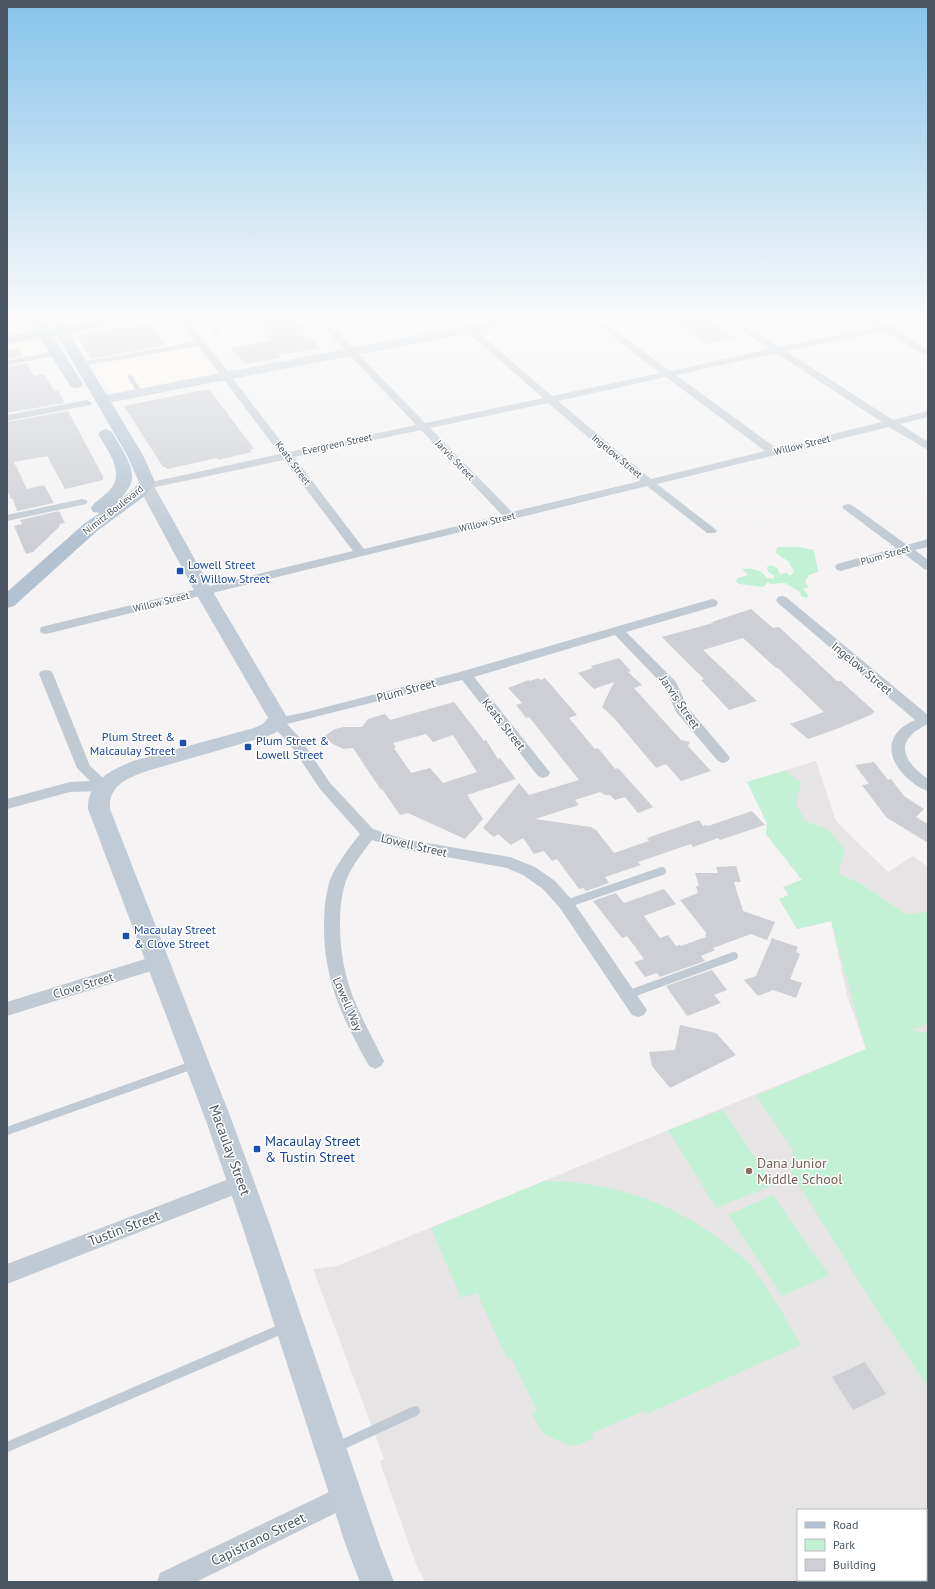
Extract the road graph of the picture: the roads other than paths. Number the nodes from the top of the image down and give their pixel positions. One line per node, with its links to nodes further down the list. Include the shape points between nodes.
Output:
1 (86, 390): 12 (main road, Nimitz Boulevard)
2 (91, 390): 12 (main road, Nimitz Boulevard)
3 (151, 390): 10 (street)
4 (236, 390): 19 (street, Keats Street)
5 (387, 390): 16 (street, Jarvis Street)
6 (539, 390): 11 (street, Ingelow Street)
7 (591, 390): 11 (street, Evergreen Street)
8 (690, 390): 18 (street)
9 (841, 390): 15 (street)
10 (140, 392): 12 (street)
11 (549, 399): 16 (street, Evergreen Street); 21 (street, Ingelow Street)
12 (95, 401): 14 (street); 20 (main road, Nimitz Boulevard); 22 (main road, Nimitz Boulevard, via 141,466 147,480)
13 (928, 414): 15 (street, Willow Street)
14 (7, 418)
15 (892, 423): 17 (street); 18 (street, Willow Street)
16 (422, 426): 19 (street, Evergreen Street); 25 (street, Jarvis Street)
17 (928, 447)
18 (774, 452): 21 (street, Willow Street)
19 (286, 455): 22 (street, Evergreen Street); 30 (street, Keats Street)
20 (123, 464): 22 (main road); 33 (main road, Nimitz Boulevard, via 125,478 115,495)
21 (648, 482): 25 (street, Willow Street); 27 (street, Ingelow Street)
22 (146, 486): 34 (street, Lowell Street); 36 (main road, Nimitz Boulevard, via 91,527)
23 (82, 502): 26 (street)
24 (848, 507): 29 (street)
25 (510, 516): 30 (street, Willow Street)
26 (7, 518)
27 (711, 531)
28 (928, 543): 29 (street, Plum Street)
29 (905, 549): 31 (street); 32 (street, Plum Street)
30 (362, 553): 34 (street, Willow Street)
31 (928, 566)
32 (841, 567)
33 (7, 587)
34 (204, 592): 38 (street, Willow Street); 43 (street, Lowell Street, via 277,716)
35 (782, 600): 42 (street, Ingelow Street)
36 (7, 602)
37 (712, 603): 39 (street, Plum Street)
38 (46, 630)
39 (618, 631): 41 (street, Plum Street); 44 (street, Jarvis Street, via 671,685 681,709)
40 (46, 674): 47 (street, Macaulay Street, via 84,768)
41 (465, 675): 43 (street, Plum Street); 45 (street, Keats Street)
42 (926, 720): 46 (street, via 904,732 898,749 906,768)
43 (276, 722): 47 (street, Plum Street, via 261,732 135,768 118,776); 49 (street, Lowell Street, via 295,741 325,786)
44 (723, 758)
45 (543, 773)
46 (928, 786)
47 (102, 798): 48 (street, via 70,787); 53 (street, Macaulay Street)
48 (7, 804)
49 (368, 833): 51 (street, Lowell Street, via 402,844 510,863 538,876); 57 (street, Lowell Way, via 338,880 332,916 332,950 337,983)
50 (662, 871): 51 (lane)
51 (566, 904): 54 (street, Lowell Street)
52 (734, 956): 54 (lane)
53 (158, 962): 55 (street, Clove Street); 58 (street, Macaulay Street)
54 (627, 995): 56 (street, Lowell Street)
55 (7, 1009)
56 (638, 1010)
57 (375, 1060)
58 (198, 1063): 59 (lane); 60 (street, Macaulay Street)
59 (7, 1131)
60 (242, 1183): 61 (street, Tustin Street); 62 (street, Macaulay Street)
61 (7, 1274)
62 (290, 1326): 64 (lane); 65 (street, Macaulay Street)
63 (414, 1411): 65 (lane)
64 (7, 1447)
65 (331, 1449): 66 (street, Macaulay Street)
66 (346, 1496): 67 (street, Capistrano Street); 68 (street, Macaulay Street)
67 (170, 1582)
68 (377, 1582)

